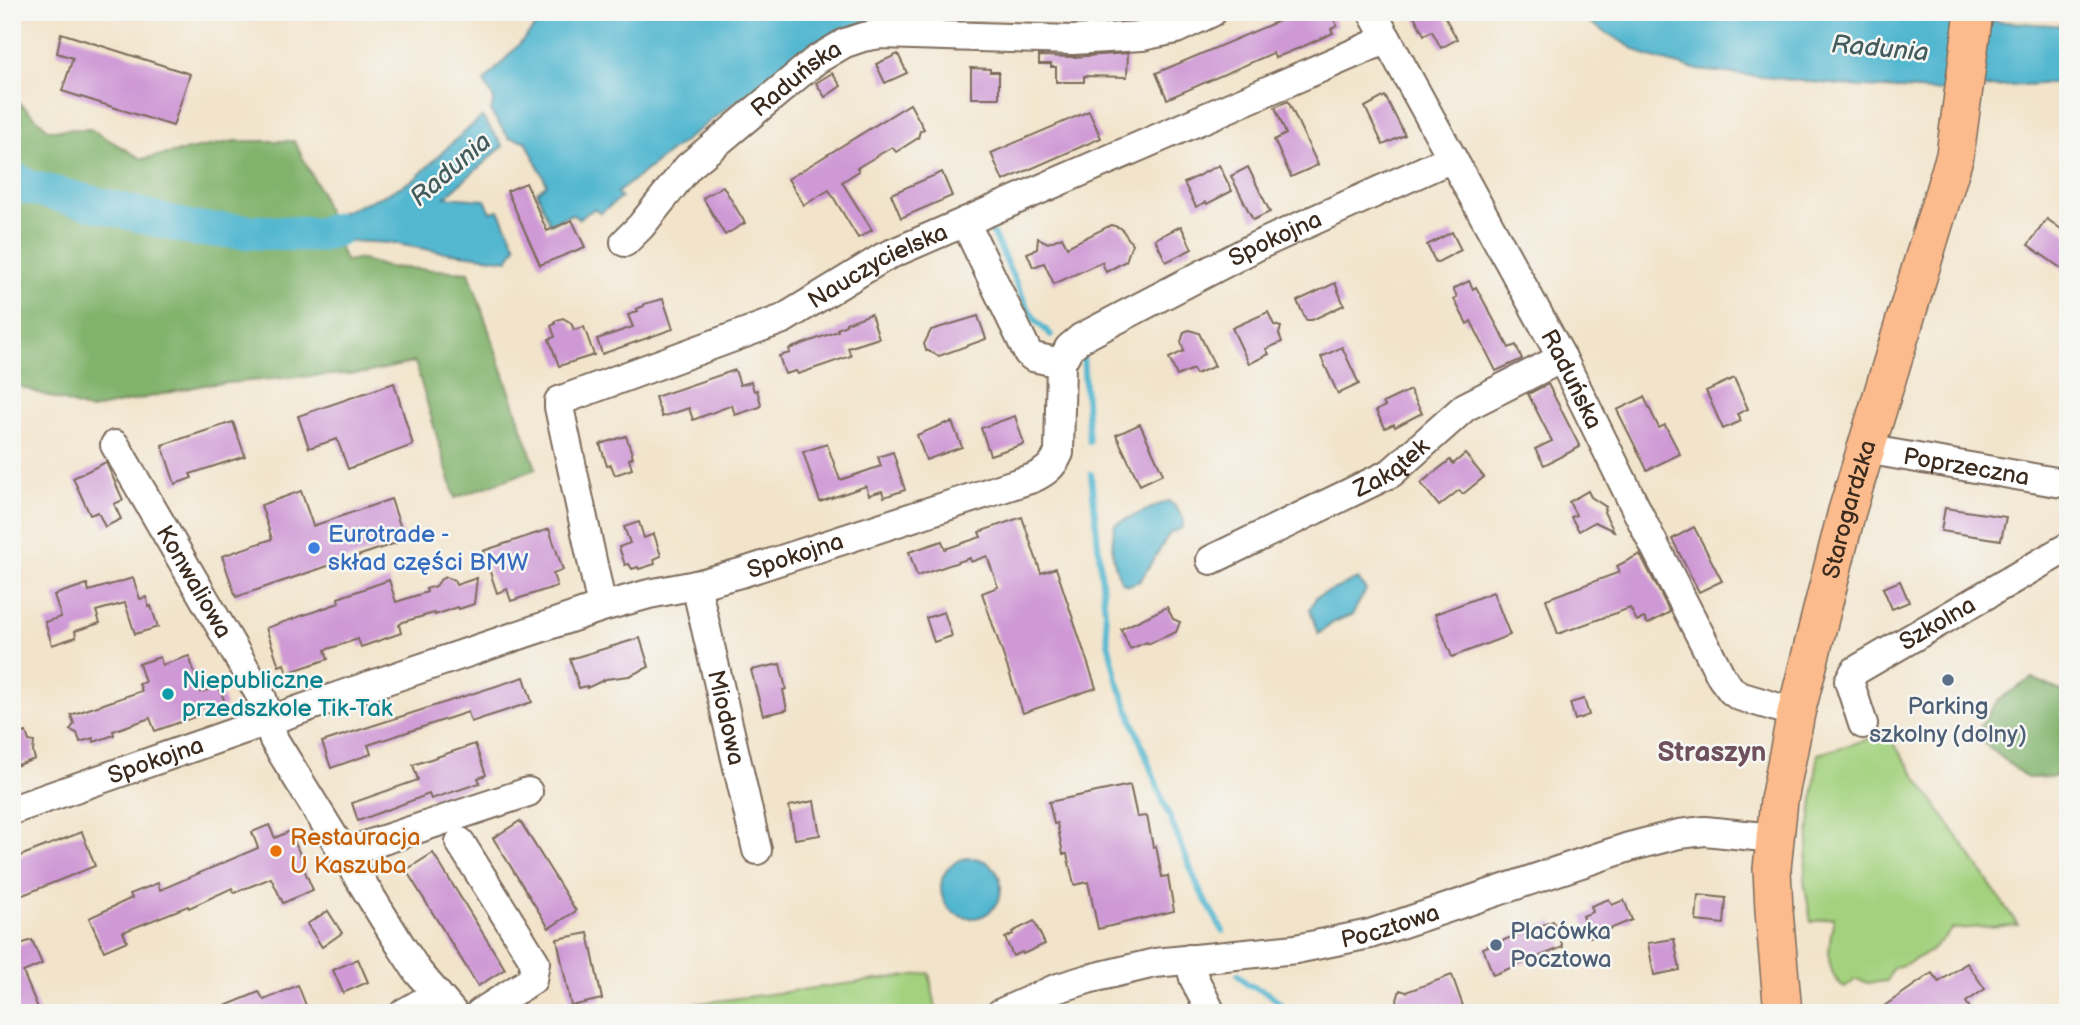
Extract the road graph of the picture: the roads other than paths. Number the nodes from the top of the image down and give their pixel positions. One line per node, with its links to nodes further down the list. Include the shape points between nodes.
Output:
1 (1212, 12): 7 (street, Raduńska, via 1176,29 1142,36 1072,40 881,34 845,43 816,60 681,176)
2 (1372, 12): 4 (street, Raduńska)
3 (1974, 12): 11 (main road, Starogardzka, via 1955,155)
4 (1387, 39): 5 (street, Raduńska); 6 (street, Nauczycielska)
5 (1452, 158): 8 (street, Raduńska); 9 (street, Spokojna, via 1169,290 1081,338)
6 (965, 222): 9 (street, via 1028,353); 16 (street, Nauczycielska, via 884,257 783,319 559,401)
7 (625, 242)
8 (1562, 358): 14 (street, Zakątek, via 1465,407 1391,473); 17 (street, Raduńska, via 1722,678 1739,696)
9 (1061, 363): 15 (street, Spokojna, via 1059,453 1045,472)
10 (115, 445): 18 (street, Konwaliowa, via 262,698)
11 (1865, 449): 12 (street, Poprzeczna); 17 (main road, Starogardzka)
12 (2068, 484)
13 (2068, 547): 19 (street, Szkolna, via 1854,671 1849,681)
14 (1212, 561)
15 (696, 585): 16 (street, Spokojna); 24 (street, Miodowa)
16 (602, 607): 18 (street, Spokojna)
17 (1796, 713): 22 (main road, Starogardzka)
18 (267, 721): 21 (street, Spokojna); 25 (street, Konwaliowa)
19 (1863, 724)
20 (528, 792): 25 (street)
21 (12, 810)
22 (1774, 838): 26 (street, Pocztowa, via 1678,829 1370,934 1296,948); 32 (main road, Starogardzka, via 1774,911)
23 (460, 842): 29 (street, via 535,962 532,981)
24 (757, 850)
25 (345, 856): 27 (street, Konwaliowa, via 401,946)
26 (1189, 959): 30 (street, Pocztowa, via 1088,979); 31 (street)
27 (445, 1003): 28 (street)
28 (404, 1013)
29 (480, 1013)
30 (1001, 1013)
31 (1211, 1013)
32 (1783, 1013)

